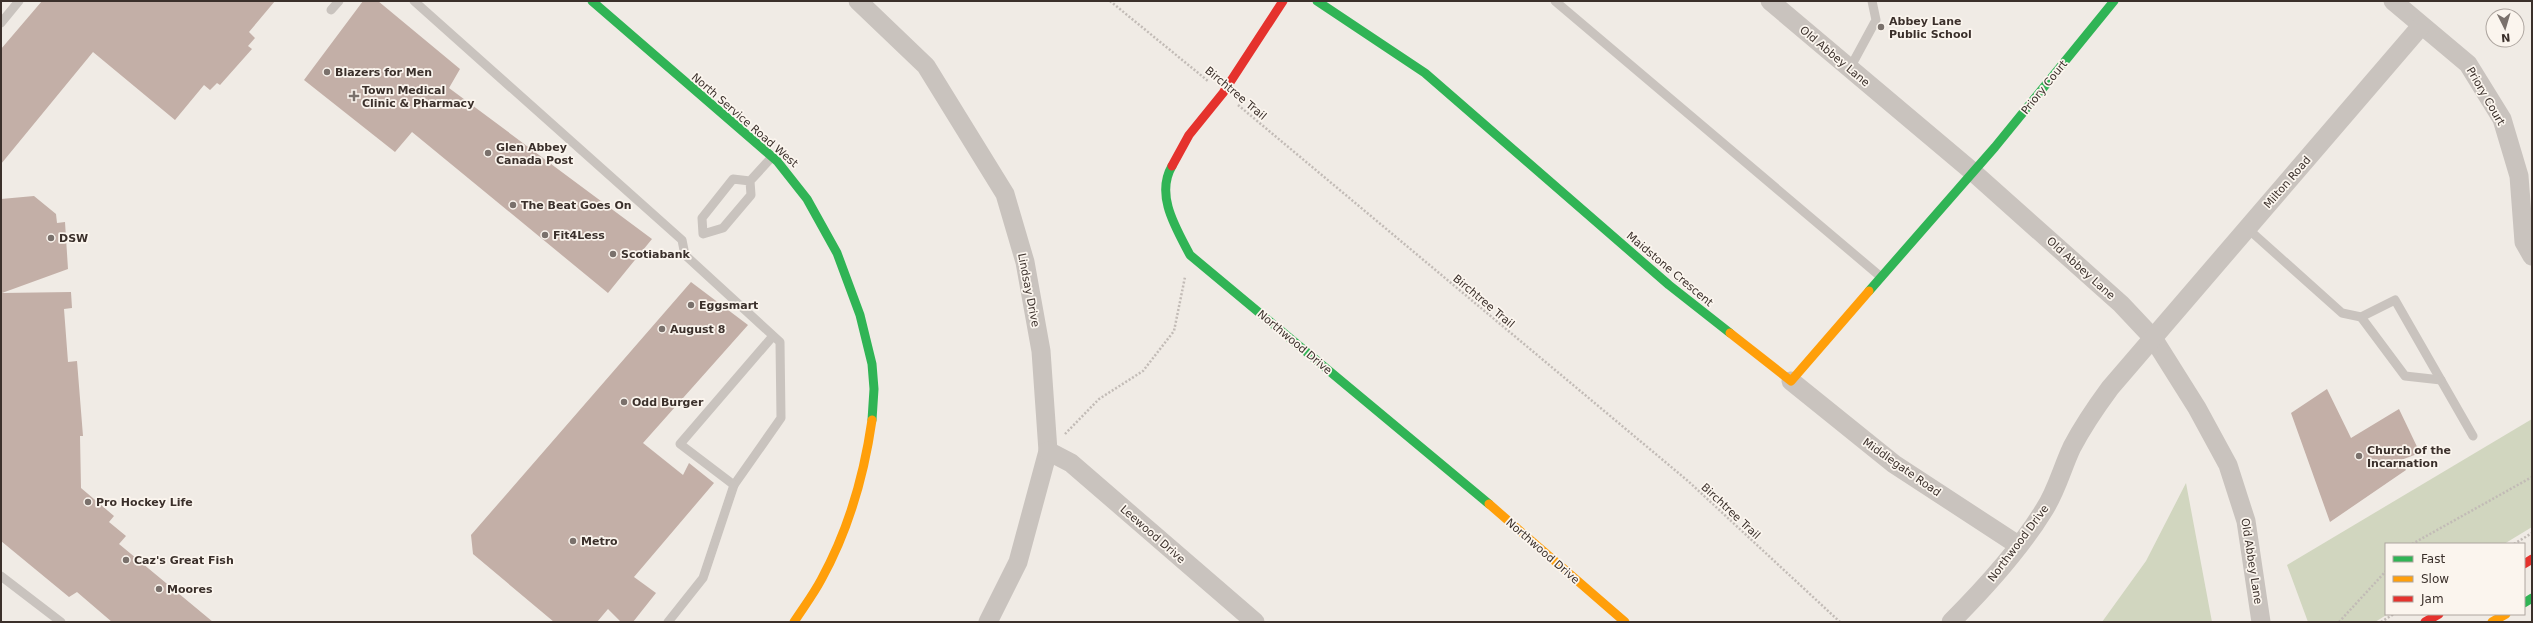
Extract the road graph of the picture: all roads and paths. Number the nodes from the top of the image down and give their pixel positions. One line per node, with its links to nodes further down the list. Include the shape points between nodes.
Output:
1 (18, 1): 15 (lane)
2 (339, 1): 14 (lane)
3 (414, 1): 28 (lane, via 682,240 685,255)
4 (592, 1): 19 (street, North Service Road West)
5 (858, 1): 33 (street, Lindsay Drive, via 926,66 1005,194 1025,262 1041,351)
6 (1110, 1): 18 (path, Birchtree Trail)
7 (1283, 1): 18 (street, Northwood Drive)
8 (1318, 1): 31 (street, Maidstone Crescent, via 1425,73 1669,285)
9 (1555, 1): 26 (lane)
10 (1770, 1): 17 (street, Old Abbey Lane)
11 (1872, 1): 17 (lane, via 1876,20)
12 (2114, 1): 20 (street, Priory Court)
13 (2393, 1): 16 (street, Priory Court)
14 (331, 10)
15 (1, 23)
16 (2421, 26): 21 (street, Priory Court, via 2468,64 2502,119); 23 (street, Milton Road)
17 (1850, 68): 20 (street, Old Abbey Lane)
18 (1223, 93): 24 (street, Northwood Drive, via 1189,135 1165,177 1169,216); 51 (path, Birchtree Trail, via 1688,481)
19 (772, 157): 22 (lane); 47 (street, North Service Road West, via 799,185 829,234 850,285 872,364 870,429 863,470 850,514 822,578)
20 (1973, 172): 26 (street); 29 (street, Old Abbey Lane, via 2121,304)
21 (2526, 179): 25 (street, Priory Court, via 2524,242)
22 (750, 181): 22 (lane, via 733,179 702,218 703,234 723,228 751,195)
23 (2247, 228): 27 (lane, via 2342,313); 29 (street, Milton Road)
24 (1190, 255): 33 (path, via 1174,331 1143,371 1100,399); 50 (street, Northwood Drive, via 1495,509)
25 (2532, 256)
26 (1882, 277): 31 (street)
27 (2361, 317): 30 (lane, via 2405,376); 30 (lane, via 2395,300)
28 (772, 336): 35 (lane, via 780,342 781,418); 35 (lane, via 680,444)
29 (2153, 338): 39 (street, Northwood Drive, via 2110,388 2084,424 2047,505); 53 (street, Old Abbey Lane, via 2198,408 2228,465 2246,521)
30 (2441, 380): 32 (lane)
31 (1791, 381): 39 (street, Middlegate Road, via 1894,464)
32 (2473, 436)
33 (1048, 451): 48 (street, Lindsay Drive, via 1018,562); 49 (street, Leewood Drive, via 1071,463)
34 (2532, 476): 37 (path)
35 (734, 486): 46 (lane, via 703,578)
36 (2532, 533): 38 (path)
37 (2414, 543)
38 (2516, 543)
39 (2018, 545): 52 (street, Northwood Drive, via 1975,598)
40 (2385, 572): 54 (path)
41 (1, 576): 45 (lane)
42 (2392, 615): 55 (path)
43 (2437, 615): 56 (street)
44 (2504, 615): 57 (street)
45 (61, 622)
46 (668, 622)
47 (794, 622)
48 (988, 622)
49 (1255, 622)
50 (1625, 622)
51 (1840, 622)
52 (1951, 622)
53 (2261, 622)
54 (2339, 622)
55 (2381, 622)
56 (2426, 622)
57 (2492, 622)

